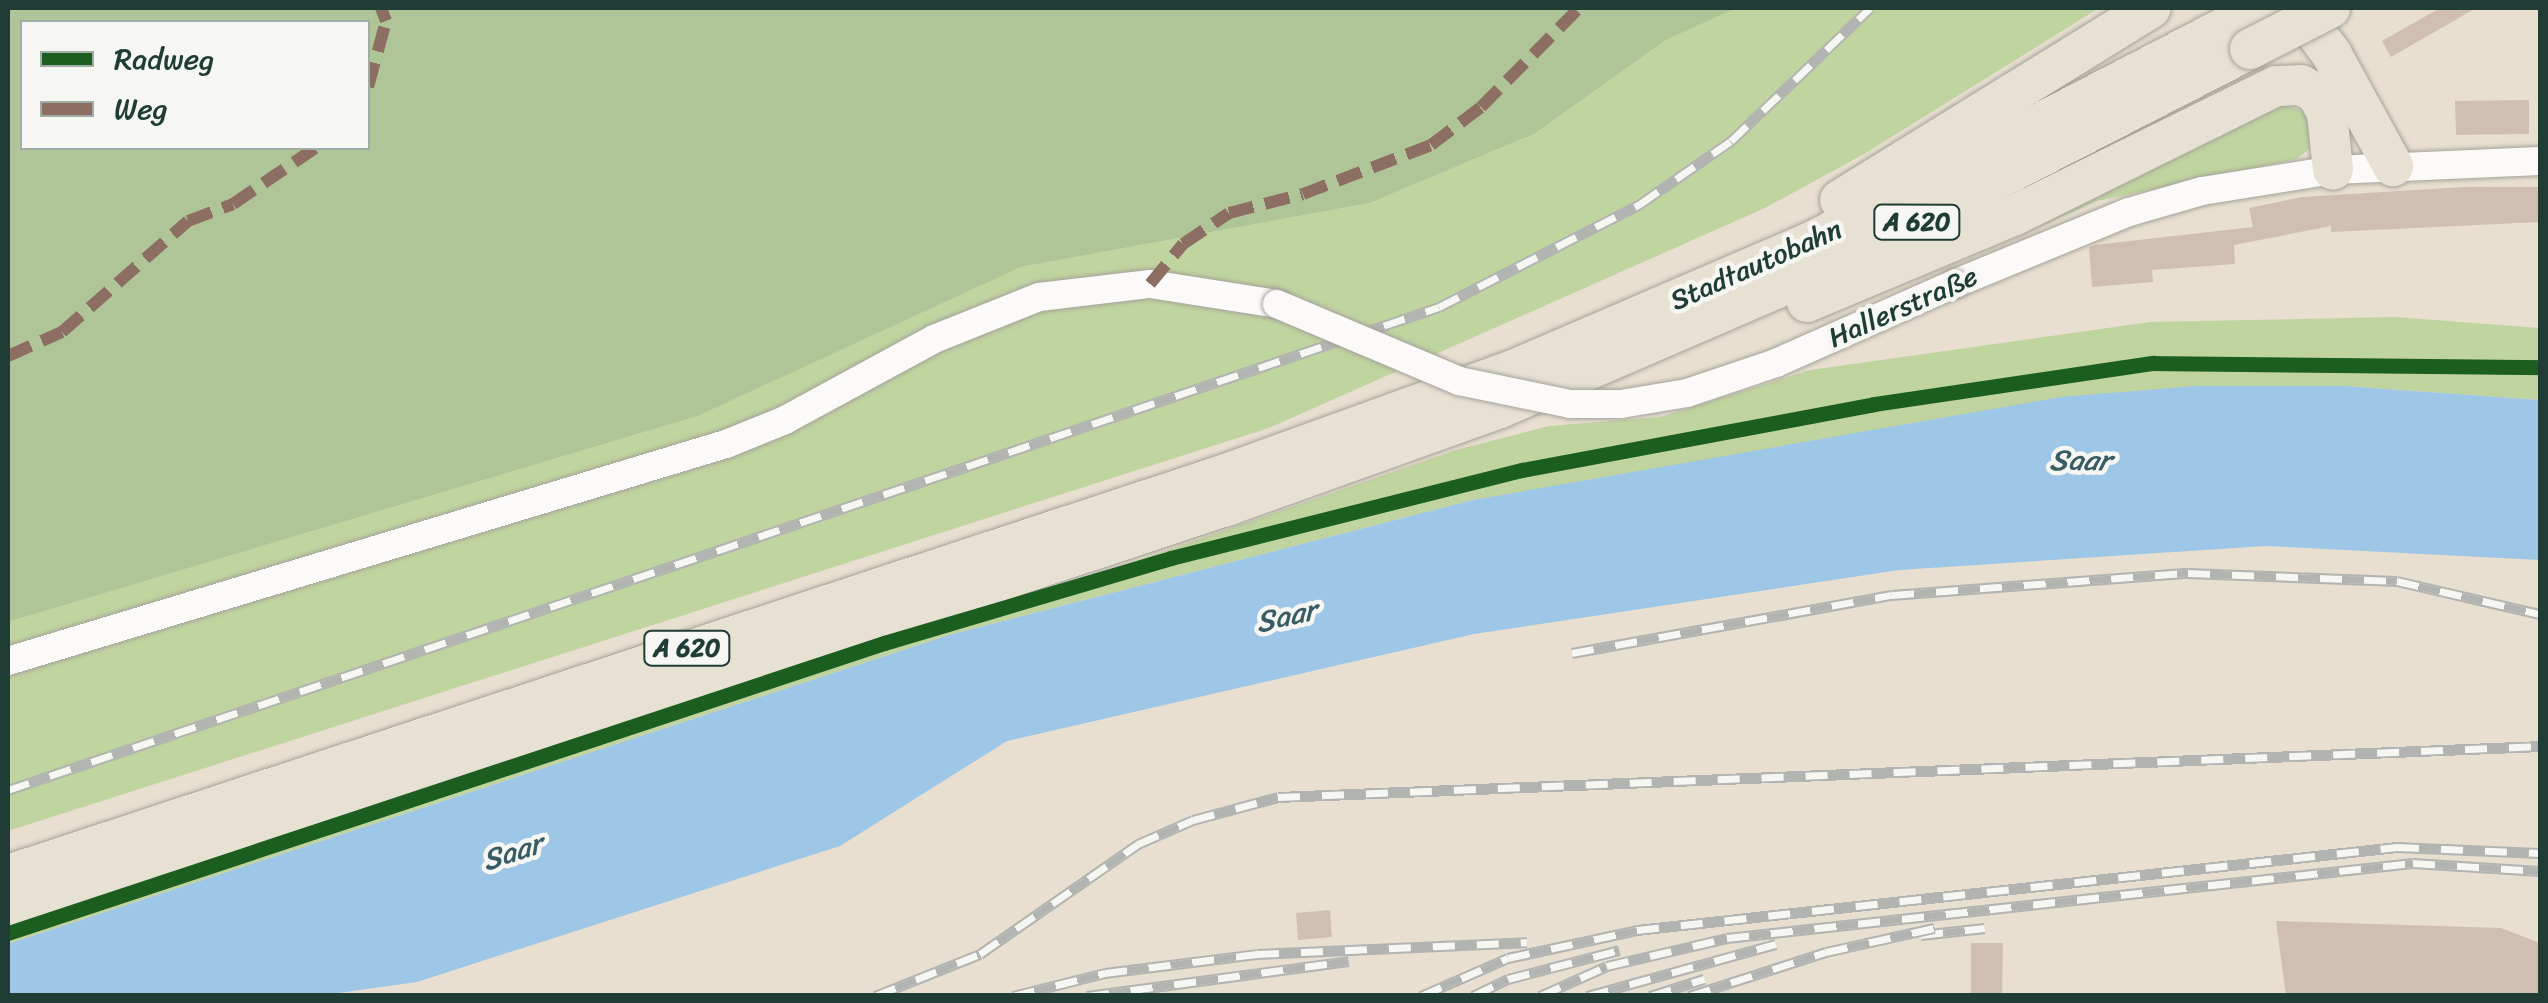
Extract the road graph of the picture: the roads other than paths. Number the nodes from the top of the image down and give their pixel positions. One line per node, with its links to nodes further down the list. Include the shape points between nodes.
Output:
1 (2152, 8): 8 (highway, A 620)
2 (2285, 8): 6 (highway, via 2312,28 2332,56)
3 (2330, 8): 4 (highway, A 620, bridge)
4 (2249, 26): 8 (highway, A 620, via 1858,252)
5 (2540, 161): 6 (street, Hallerstraße)
6 (2393, 166): 7 (street, Hallerstraße)
7 (2333, 170): 8 (highway, via 2327,113 2316,94 2301,85 2276,86 1920,258 1724,333); 10 (street, Hallerstraße, bridge, via 2219,187 2128,212 1776,362 1687,394 1621,404 1570,404 1459,381 1276,304 1150,284 1039,297 970,322 726,444)
8 (1579, 360): 9 (highway, A 620); 9 (highway, A 620, via 1510,371)
9 (1372, 437): 11 (highway, A 620); 12 (highway, A 620)
10 (8, 661)
11 (8, 876)
12 (8, 909)

